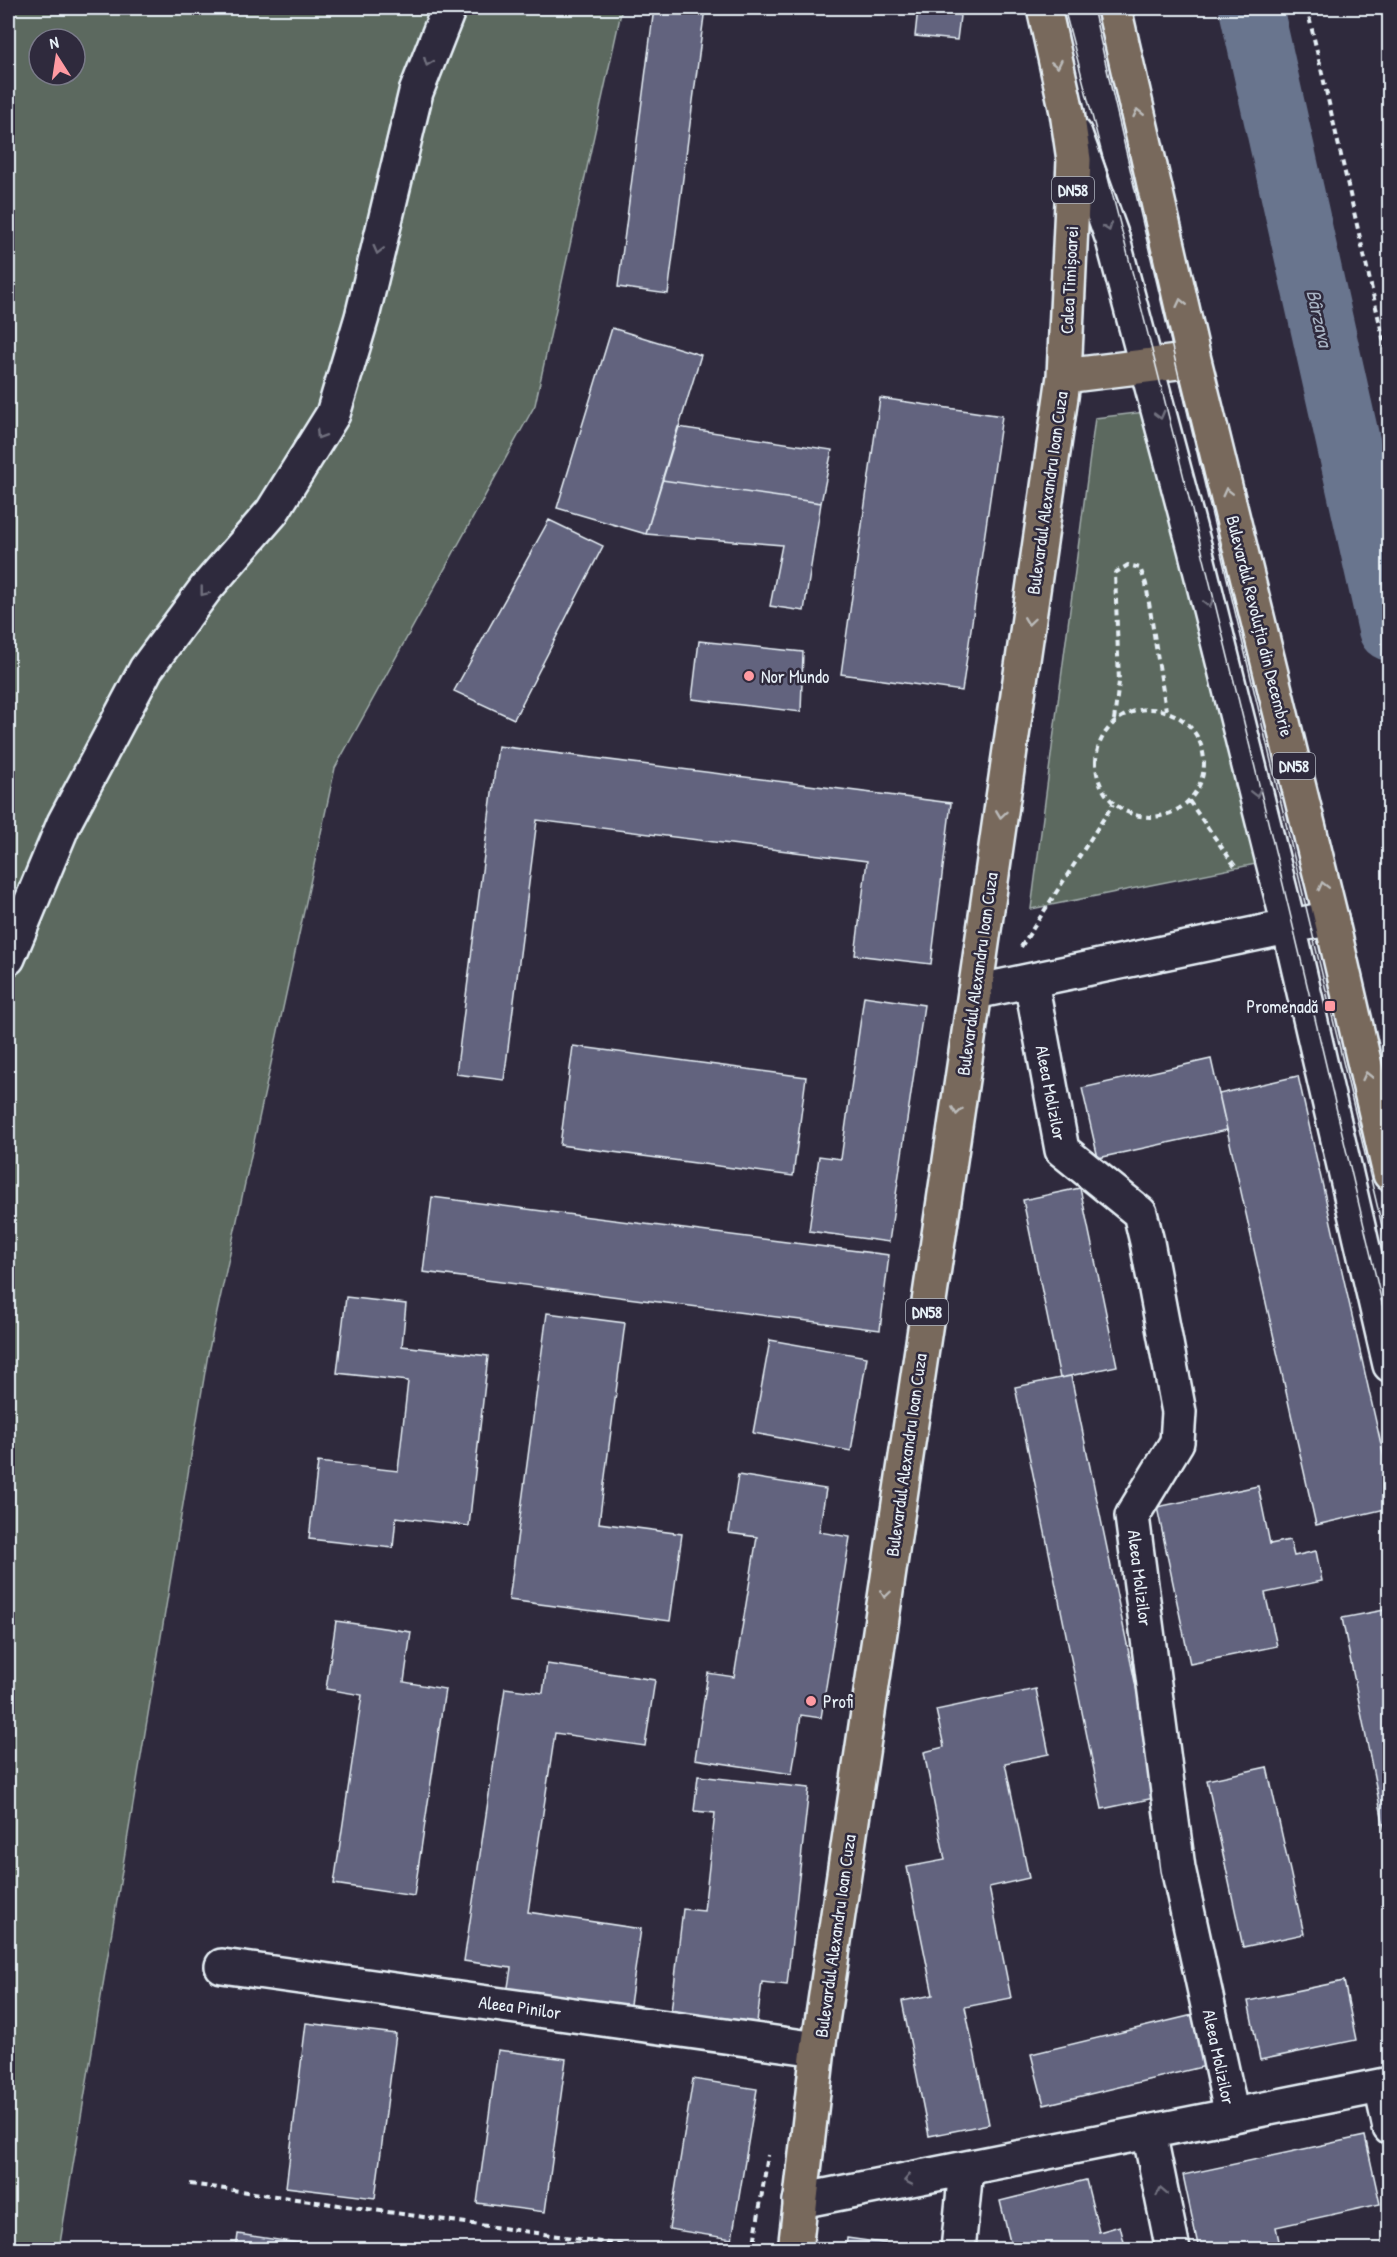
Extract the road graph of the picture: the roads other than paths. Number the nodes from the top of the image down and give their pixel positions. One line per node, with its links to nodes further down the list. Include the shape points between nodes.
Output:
1 (449, 8): 10 (street, one-way to 10, via 416,92 362,317 333,414 272,512 206,588 146,669 64,823)
2 (1044, 8): 4 (main road, Calea Timișoarei / DN58, one-way to 4)
3 (1114, 8): 5 (main road, DN58, one-way to 3)
4 (1067, 112): 6 (street, one-way to 6, via 1113,240); 7 (main road, Calea Timișoarei / DN58, via 1074,160)
5 (1194, 360): 6 (main road); 8 (main road, Bulevardul Revoluția din Decembrie / DN58, one-way to 5)
6 (1147, 366): 7 (main road); 9 (street, one-way to 9)
7 (1064, 376): 12 (main road, Bulevardul Alexandru Ioan Cuza / DN58, one-way to 12)
8 (1331, 918): 9 (street); 13 (main road, Bulevardul Revoluția din Decembrie / DN58, one-way to 8)
9 (1289, 927): 11 (street); 14 (street)
10 (8, 958)
11 (1030, 981): 12 (street); 18 (street, Aleea Molizilor, via 1062,1150 1140,1214 1179,1412 1177,1442 1132,1516 1178,1868)
12 (985, 990): 16 (main road, Bulevardul Alexandru Ioan Cuza / DN58, one-way to 16)
13 (1389, 1174)
14 (1389, 1365)
15 (222, 1966): 16 (street, Aleea Pinilor)
16 (818, 2049): 22 (main road, Bulevardul Alexandru Ioan Cuza / DN58)
17 (1385, 2085): 18 (street, Aleea Molizilor); 19 (street)
18 (1232, 2116): 20 (street, Aleea Molizilor)
19 (1389, 2128)
20 (1149, 2132): 21 (street, Aleea Molizilor); 25 (street, one-way to 20)
21 (966, 2169): 22 (street, Aleea Molizilor, one-way to 22); 24 (street)
22 (801, 2201): 23 (main road, Bulevardul Alexandru Ioan Cuza / DN58)
23 (795, 2250)
24 (958, 2250)
25 (1173, 2250)

